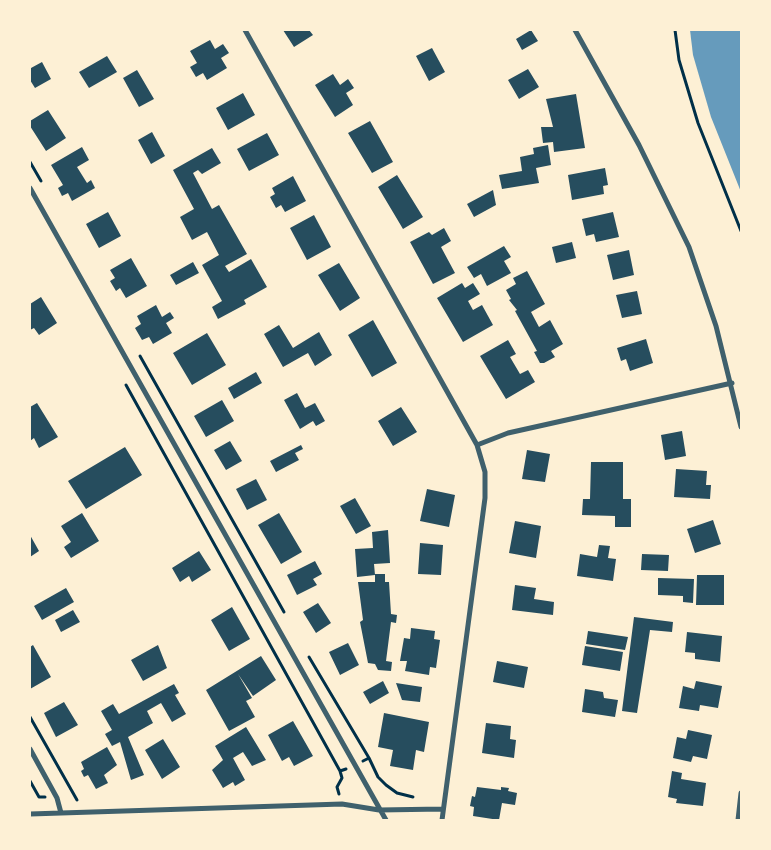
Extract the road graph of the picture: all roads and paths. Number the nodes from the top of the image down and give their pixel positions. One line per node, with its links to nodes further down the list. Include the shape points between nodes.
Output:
1 (246, 30): 12 (street)
2 (575, 30): 10 (street, via 678,221 713,318)
3 (675, 30): 7 (path, via 679,60 698,123)
4 (30, 162): 6 (path)
5 (30, 188): 18 (street)
6 (44, 188)
7 (741, 230)
8 (137, 351): 13 (path)
9 (122, 378): 18 (path, via 340,771)
10 (732, 383): 11 (street); 12 (street, via 508,433)
11 (741, 427)
12 (477, 445): 22 (street, via 485,472 484,498)
13 (288, 620)
14 (308, 654): 17 (path)
15 (30, 717): 20 (path)
16 (30, 749): 24 (street, via 57,798)
17 (369, 758): 18 (path); 21 (path, via 378,777 397,793 413,798)
18 (355, 764): 23 (street)
19 (741, 793): 29 (street)
20 (77, 800)
21 (420, 809): 22 (street); 23 (street)
22 (443, 809): 28 (street)
23 (379, 810): 24 (street, via 342,804); 26 (street); 27 (street)
24 (61, 813): 25 (street)
25 (30, 814)
26 (380, 820)
27 (386, 820)
28 (442, 820)
29 (738, 820)

